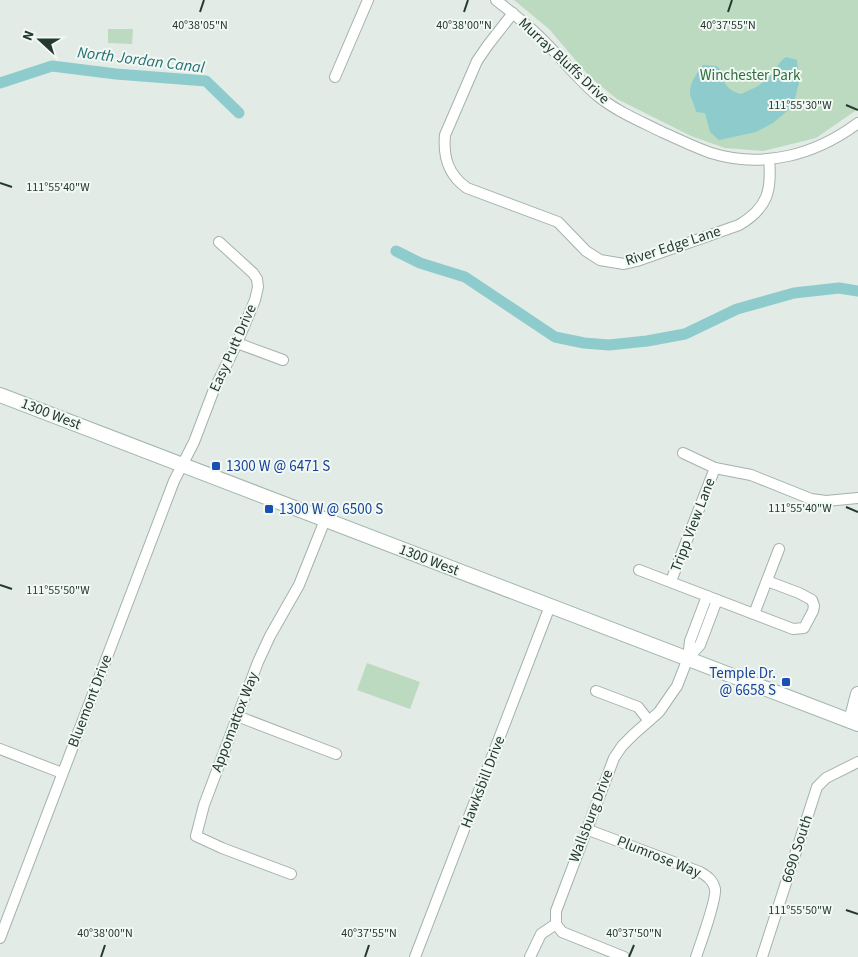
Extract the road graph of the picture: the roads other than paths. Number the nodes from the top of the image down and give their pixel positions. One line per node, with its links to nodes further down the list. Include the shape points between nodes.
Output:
1 (368, 0): 4 (street)
2 (496, 0): 3 (street, Murray Bluffs Drive)
3 (513, 13): 6 (street, Murray Bluffs Drive, via 540,36 584,84 616,109 696,148 741,159); 6 (street, River Edge Lane, via 473,69 445,135 444,147 450,172 467,188 558,222 594,257 608,263 624,264 747,220 760,208 768,194)
4 (335, 77)
5 (858, 123): 6 (street, Murray Bluffs Drive, via 815,149)
6 (769, 159)
7 (218, 242): 8 (street, Easy Putt Drive, via 248,267 257,279 254,300)
8 (237, 343): 9 (street); 12 (street, Easy Putt Drive)
9 (283, 360)
10 (0, 395): 12 (street, 1300 West)
11 (684, 454): 13 (street)
12 (183, 465): 15 (street, 1300 West); 32 (street, Bluemont Drive, via 174,481)
13 (714, 468): 14 (street, Tripp View Lane, via 751,475 811,499); 18 (street, Tripp View Lane)
14 (858, 498)
15 (325, 520): 21 (street, 1300 West); 26 (street, Appomattox Way, via 298,584 266,645)
16 (779, 549): 19 (street)
17 (639, 570): 18 (street)
18 (671, 581): 20 (street)
19 (767, 581): 22 (street); 22 (street, via 812,600 814,610 807,626 801,629)
20 (712, 598): 22 (street); 23 (street, Wallsburg Drive, via 690,641)
21 (550, 606): 23 (street, 1300 West); 37 (street, Hawksbill Drive)
22 (754, 614)
23 (688, 658): 27 (street, Wallsburg Drive, via 668,701); 28 (street, 1300 West)
24 (596, 690): 27 (street, via 633,704)
25 (858, 694): 28 (street)
26 (237, 716): 30 (street); 34 (street, Appomattox Way, via 196,836)
27 (649, 721): 33 (street, Wallsburg Drive, via 614,758)
28 (854, 723)
29 (0, 749): 32 (street)
30 (336, 754)
31 (858, 762): 41 (street, 6690 South, via 817,786)
32 (62, 773): 36 (street, Bluemont Drive)
33 (586, 829): 35 (street, Wallsburg Drive, via 558,904); 40 (street, Plumrose Way, via 700,872 712,882 716,894)
34 (291, 874)
35 (556, 924): 38 (street, via 541,934); 39 (street, via 568,935)
36 (0, 938)
37 (416, 957)
38 (530, 957)
39 (624, 957)
40 (696, 957)
41 (762, 957)

